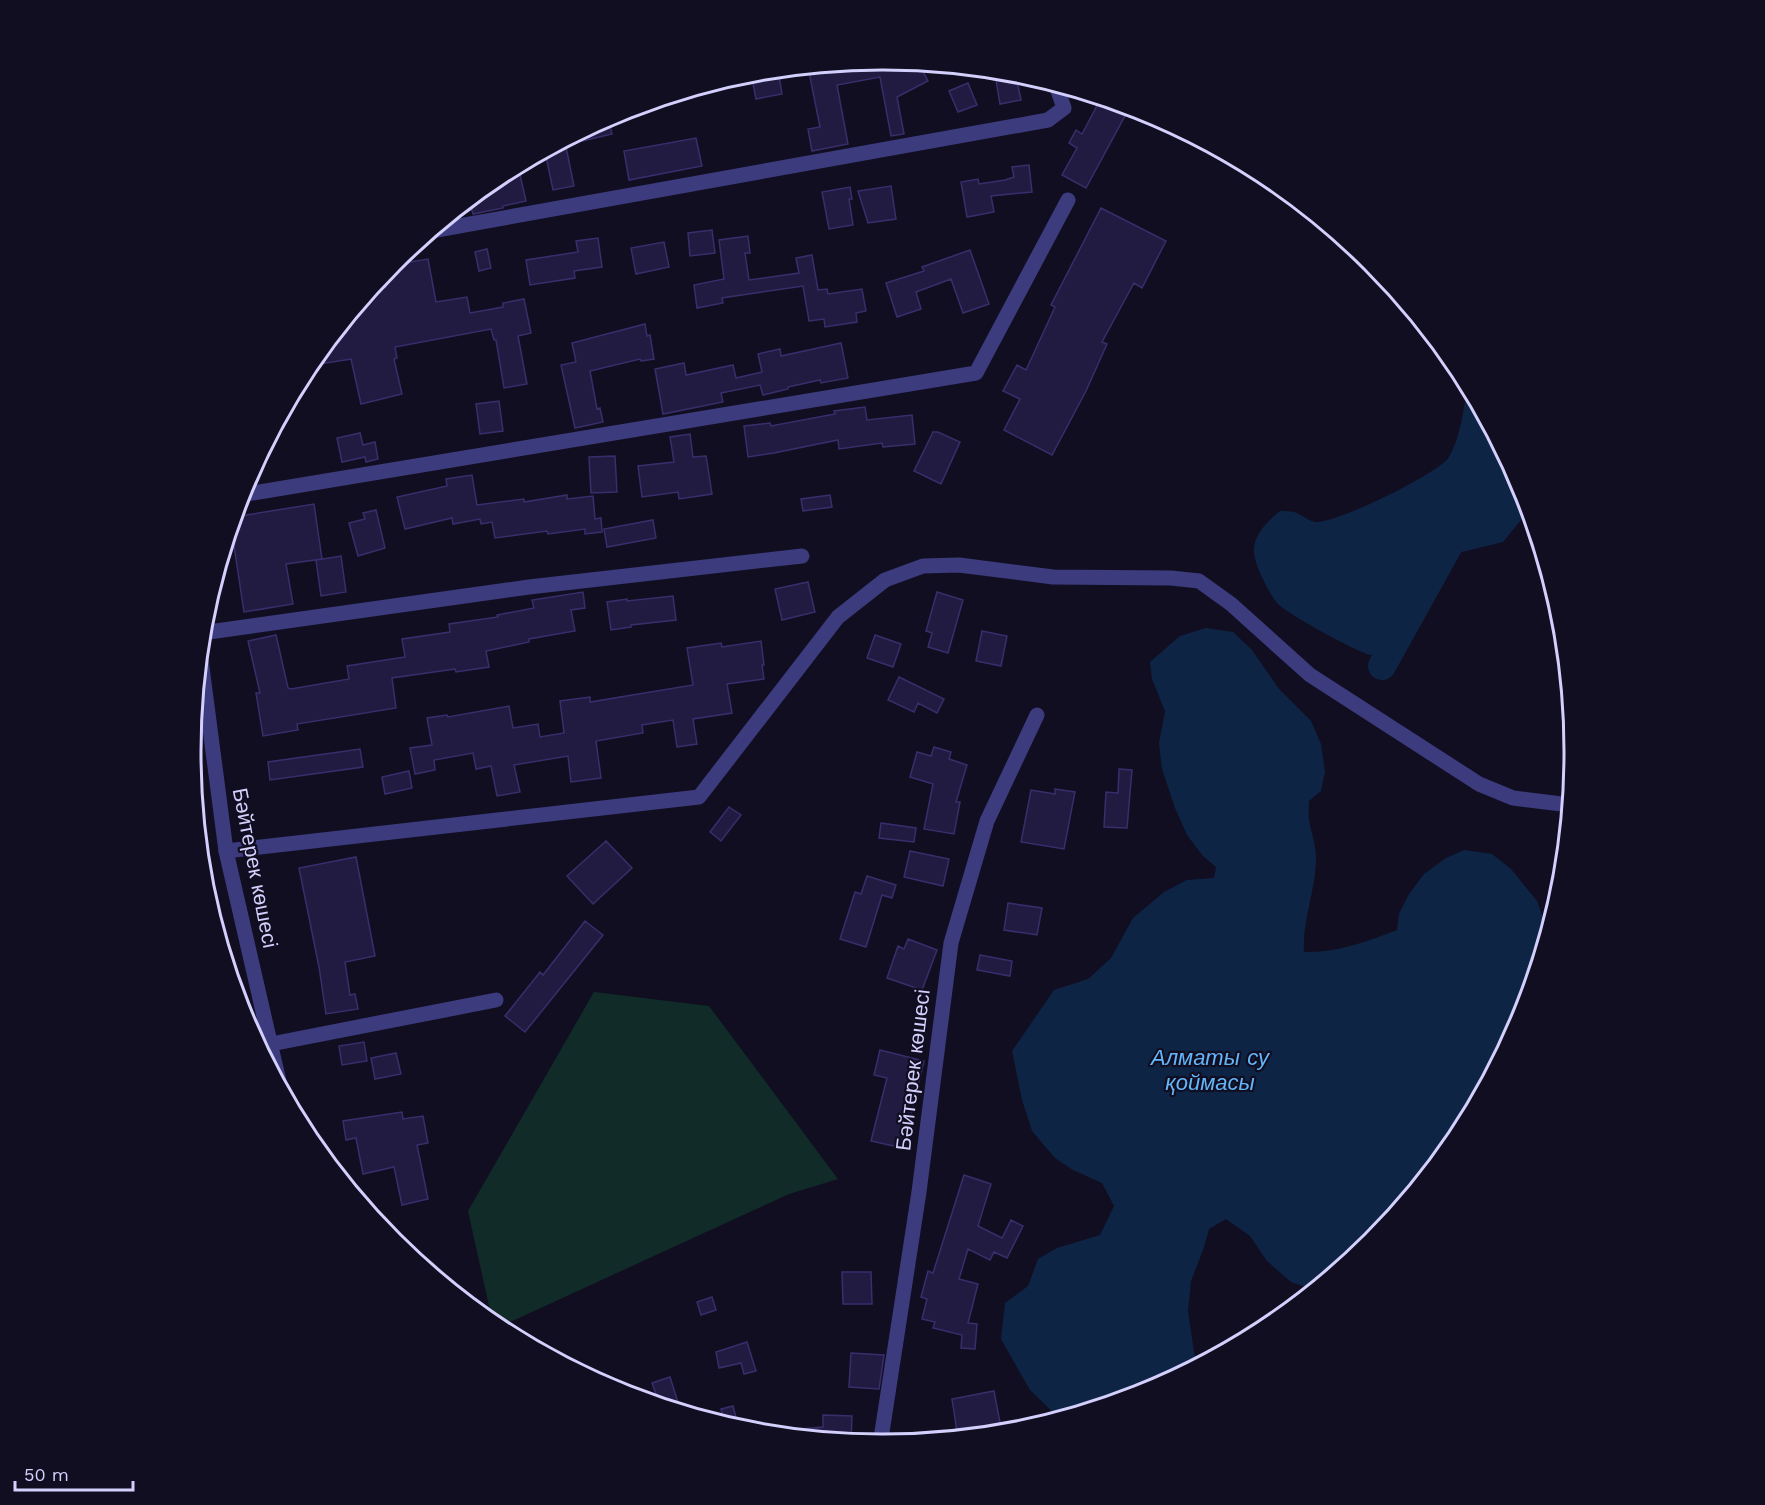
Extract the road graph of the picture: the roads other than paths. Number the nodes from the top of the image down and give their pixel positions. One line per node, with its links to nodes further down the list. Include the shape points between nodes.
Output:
1 (1059, 94): 3 (street, via 1064,108 1048,120)
2 (1068, 200): 4 (street, via 976,373)
3 (447, 228)
4 (252, 493)
5 (802, 556): 6 (street, via 529,587)
6 (212, 632)
7 (204, 684): 10 (street, Бәйтерек көшесі)
8 (1037, 715): 14 (street, Бәйтерек көшесі, via 987,821 951,943 919,1192)
9 (1562, 804): 10 (street, via 1513,798 1479,784 1310,675 1231,603 1199,581 1053,577 959,566 923,566 885,580 838,617 699,797)
10 (226, 851): 12 (street, Бәйтерек көшесі)
11 (496, 1000): 12 (street)
12 (271, 1044): 13 (street, Бәйтерек көшесі)
13 (275, 1061)
14 (882, 1434)

